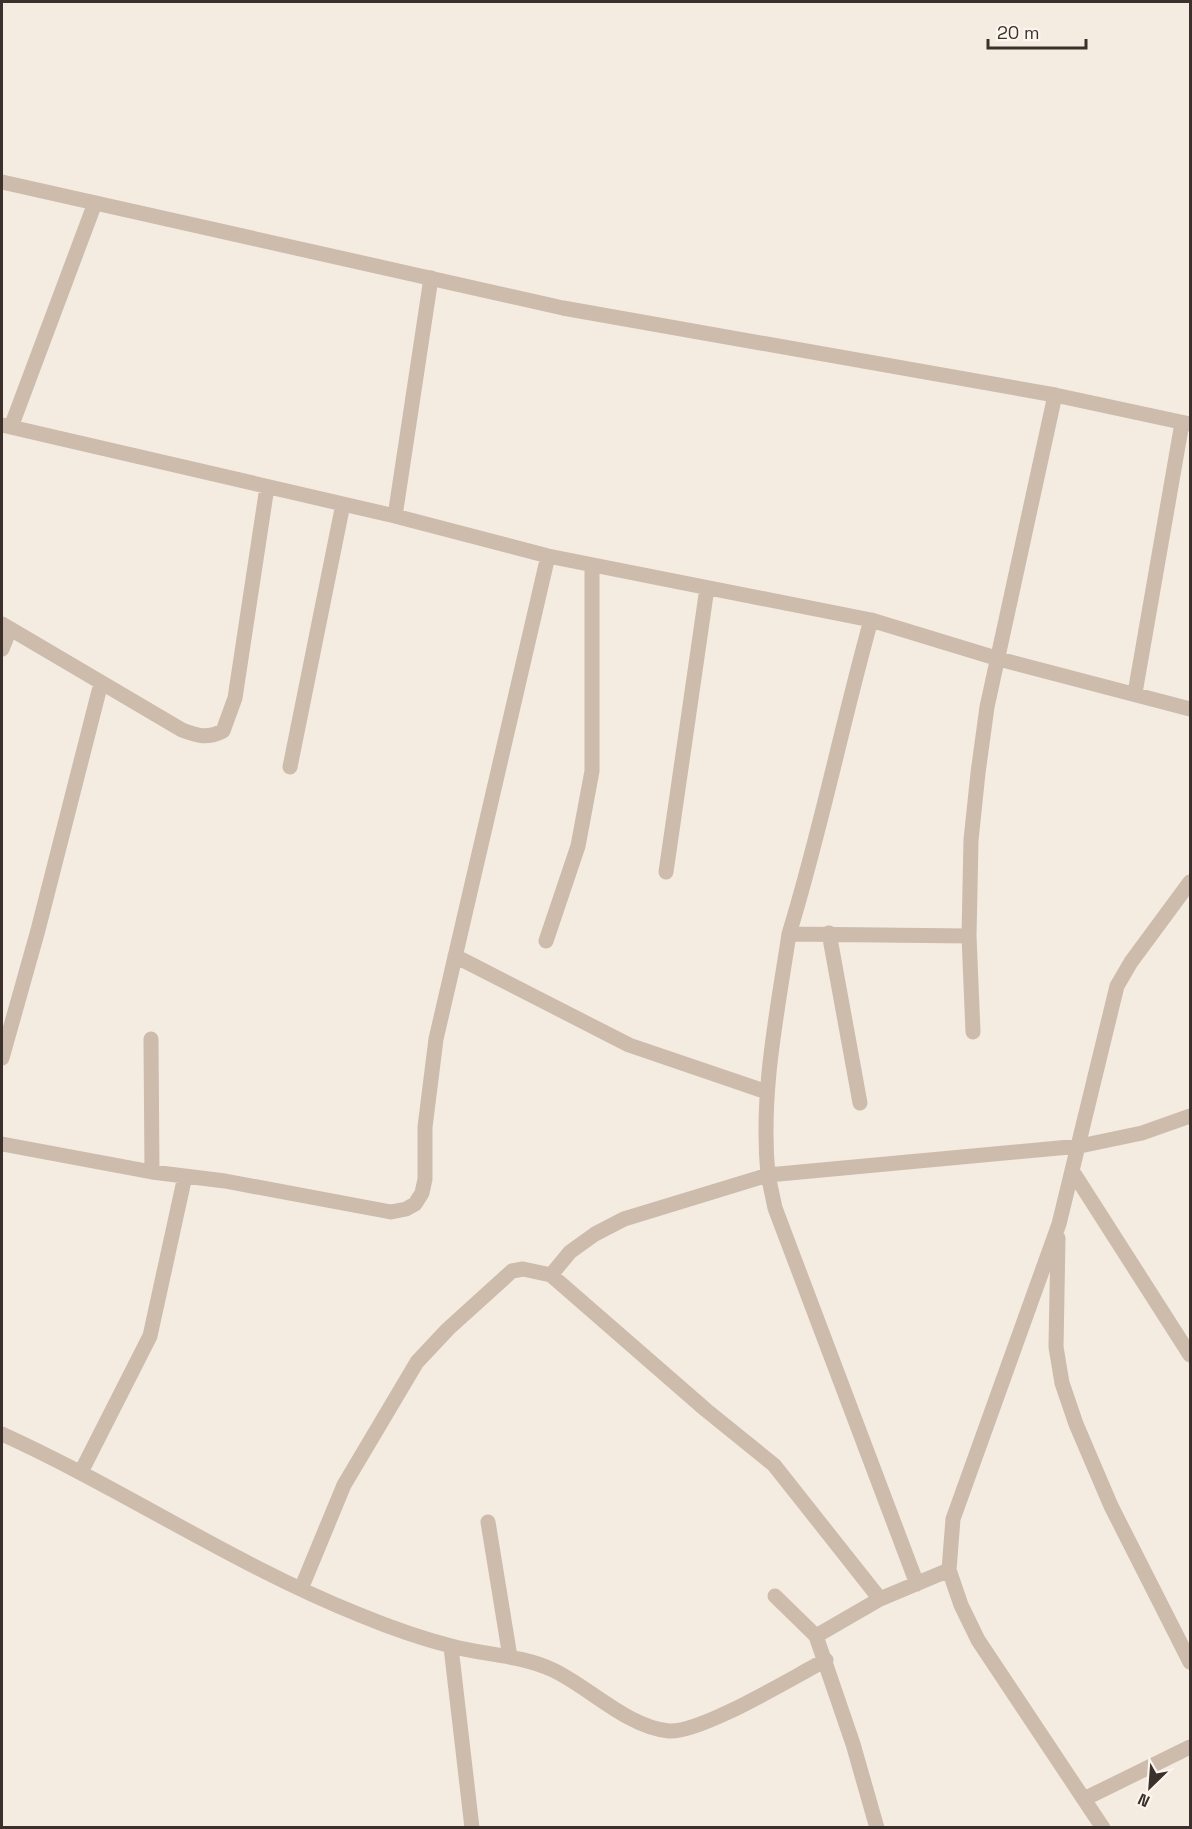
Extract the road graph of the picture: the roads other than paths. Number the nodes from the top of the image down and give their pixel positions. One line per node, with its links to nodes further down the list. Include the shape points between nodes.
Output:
1 (2, 182): 2 (street)
2 (95, 202): 3 (street); 6 (street)
3 (431, 278): 4 (street, via 563,308); 9 (street)
4 (1055, 395): 5 (street); 16 (street)
5 (1186, 423): 18 (street)
6 (6, 426): 7 (street)
7 (267, 487): 8 (street); 17 (street, via 235,698 223,731 200,737)
8 (343, 504): 9 (street); 20 (street)
9 (394, 516): 10 (street)
10 (548, 556): 11 (street); 27 (street)
11 (591, 565): 12 (street); 26 (street, via 592,771 578,846)
12 (707, 588): 13 (street); 21 (street)
13 (871, 620): 16 (street); 24 (street, via 842,724 810,866)
14 (6, 626): 15 (street); 17 (street)
15 (2, 649)
16 (999, 659): 18 (street); 25 (street, via 987,707 970,840)
17 (101, 683): 30 (street)
18 (1135, 693): 19 (street)
19 (1191, 709)
20 (290, 766)
21 (666, 872)
22 (1191, 882): 35 (street, via 1117,986)
23 (830, 933): 24 (street); 25 (street); 32 (street)
24 (789, 934): 31 (street)
25 (969, 936): 28 (street)
26 (546, 941)
27 (455, 956): 31 (street, via 629,1045); 39 (street, via 436,1039 425,1127 425,1179 415,1204 391,1212)
28 (973, 1032)
29 (151, 1039): 36 (street)
30 (2, 1058)
31 (767, 1092): 38 (street)
32 (860, 1103)
33 (1191, 1116): 35 (street, via 1142,1133)
34 (2, 1144): 36 (street)
35 (1080, 1146): 37 (street); 38 (street)
36 (152, 1172): 39 (street)
37 (1073, 1172): 40 (street); 42 (street)
38 (768, 1175): 41 (street, via 624,1219 570,1252); 47 (street, via 775,1208)
39 (185, 1176): 44 (street, via 150,1336)
40 (1059, 1224): 46 (street, via 953,1519); 55 (street, via 1056,1347 1062,1383 1111,1506)
41 (551, 1275): 48 (street, via 523,1269 512,1271 417,1362 344,1485); 50 (street, via 774,1465)
42 (1191, 1355)
43 (2, 1434): 44 (street)
44 (81, 1472): 48 (street)
45 (488, 1522): 53 (street)
46 (949, 1570): 47 (street); 57 (street, via 978,1640)
47 (917, 1584): 50 (street)
48 (301, 1589): 52 (street, via 361,1616)
49 (775, 1596): 51 (street)
50 (880, 1599): 51 (street)
51 (816, 1636): 54 (street)
52 (451, 1647): 53 (street); 58 (street)
53 (510, 1657): 54 (street, via 552,1669 625,1714 669,1731 685,1730 712,1719)
54 (826, 1660): 59 (street)
55 (1191, 1662)
56 (1191, 1747): 57 (street)
57 (1084, 1799): 60 (street)
58 (472, 1827)
59 (877, 1827)
60 (1104, 1827)

